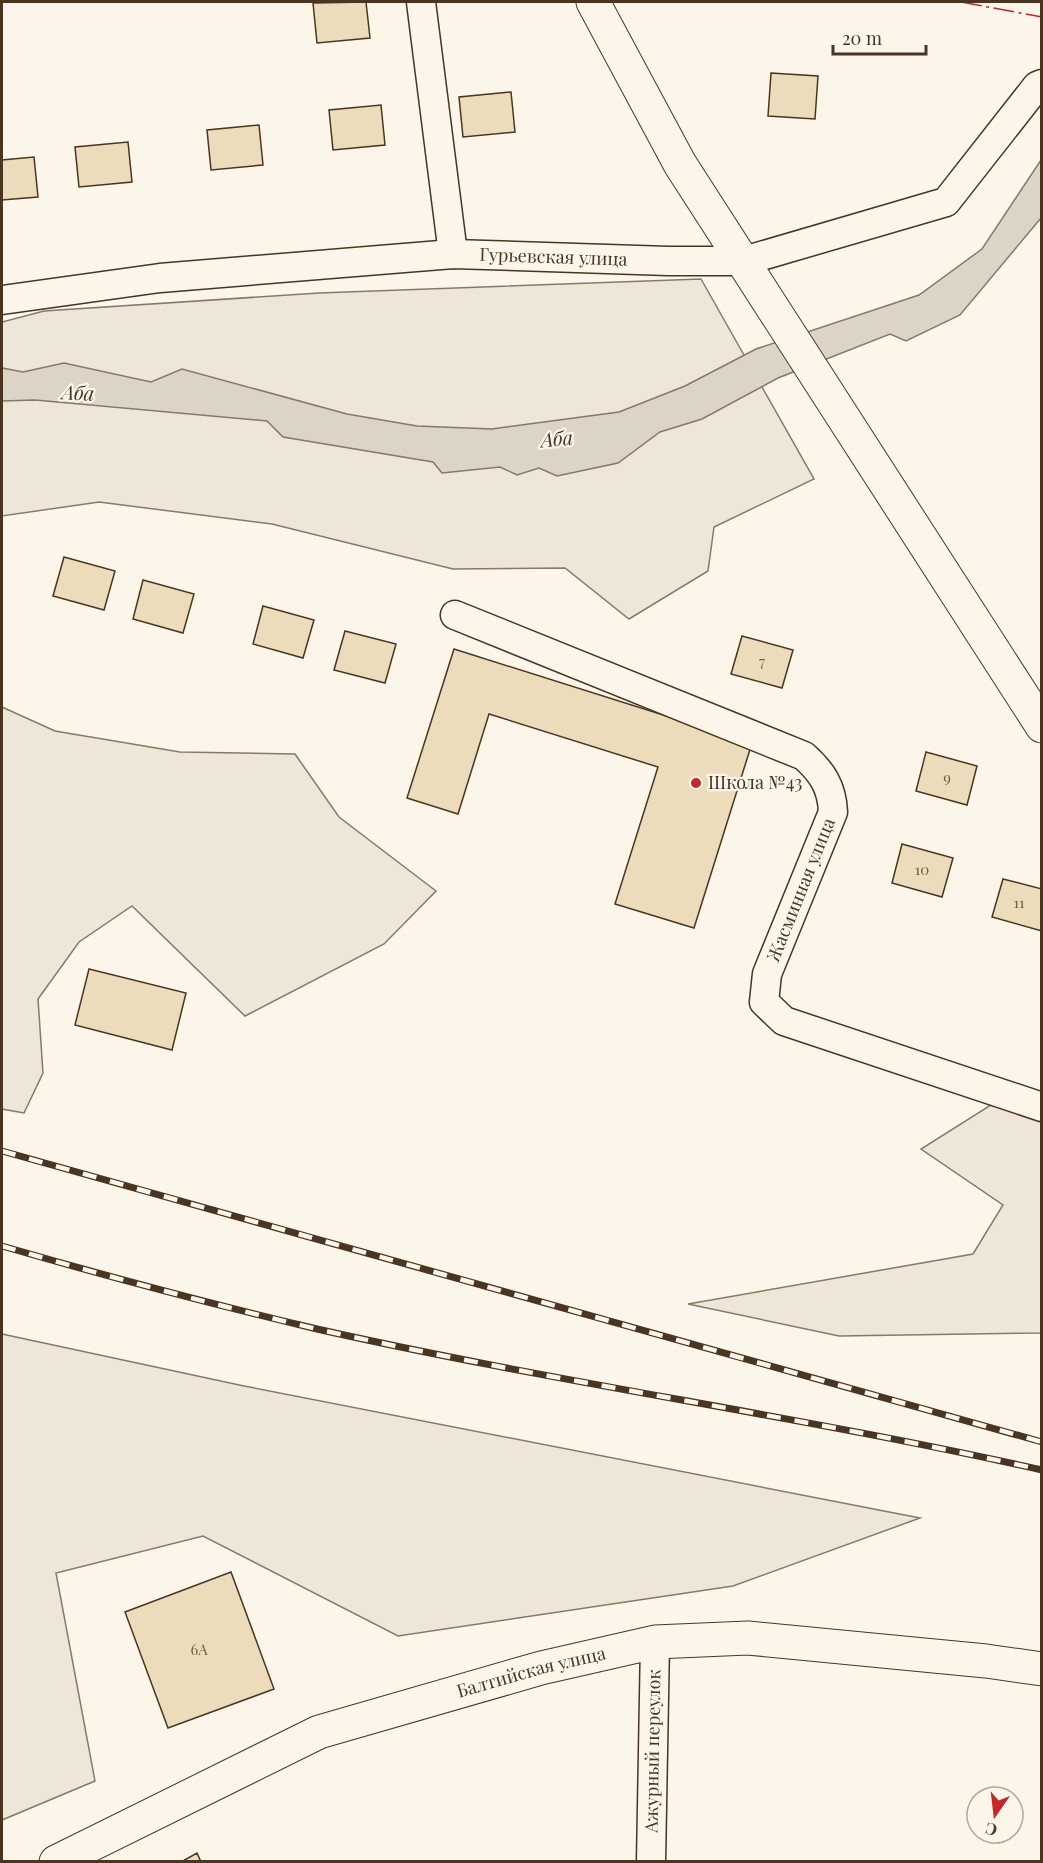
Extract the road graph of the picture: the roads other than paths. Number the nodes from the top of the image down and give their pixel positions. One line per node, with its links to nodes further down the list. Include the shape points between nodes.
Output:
1 (421, 2): 4 (street)
2 (593, 2): 5 (main road, via 680,164)
3 (1041, 84): 5 (street, Гурьевская улица, via 946,202)
4 (453, 254): 5 (street, Гурьевская улица, via 669,261); 6 (street, Гурьевская улица, via 160,278)
5 (752, 274): 8 (main road)
6 (2, 300)
7 (455, 615): 9 (street, Жасминная улица, via 804,756 828,784 833,812 767,974 764,1002 784,1021)
8 (1041, 726)
9 (1041, 1107)
10 (655, 1642): 11 (main road, Балтийская улица, via 748,1638); 12 (main road, Балтийская улица, via 541,1668 320,1732); 13 (street, Ажурный переулок)
11 (1041, 1669)
12 (56, 1862)
13 (651, 1862)

